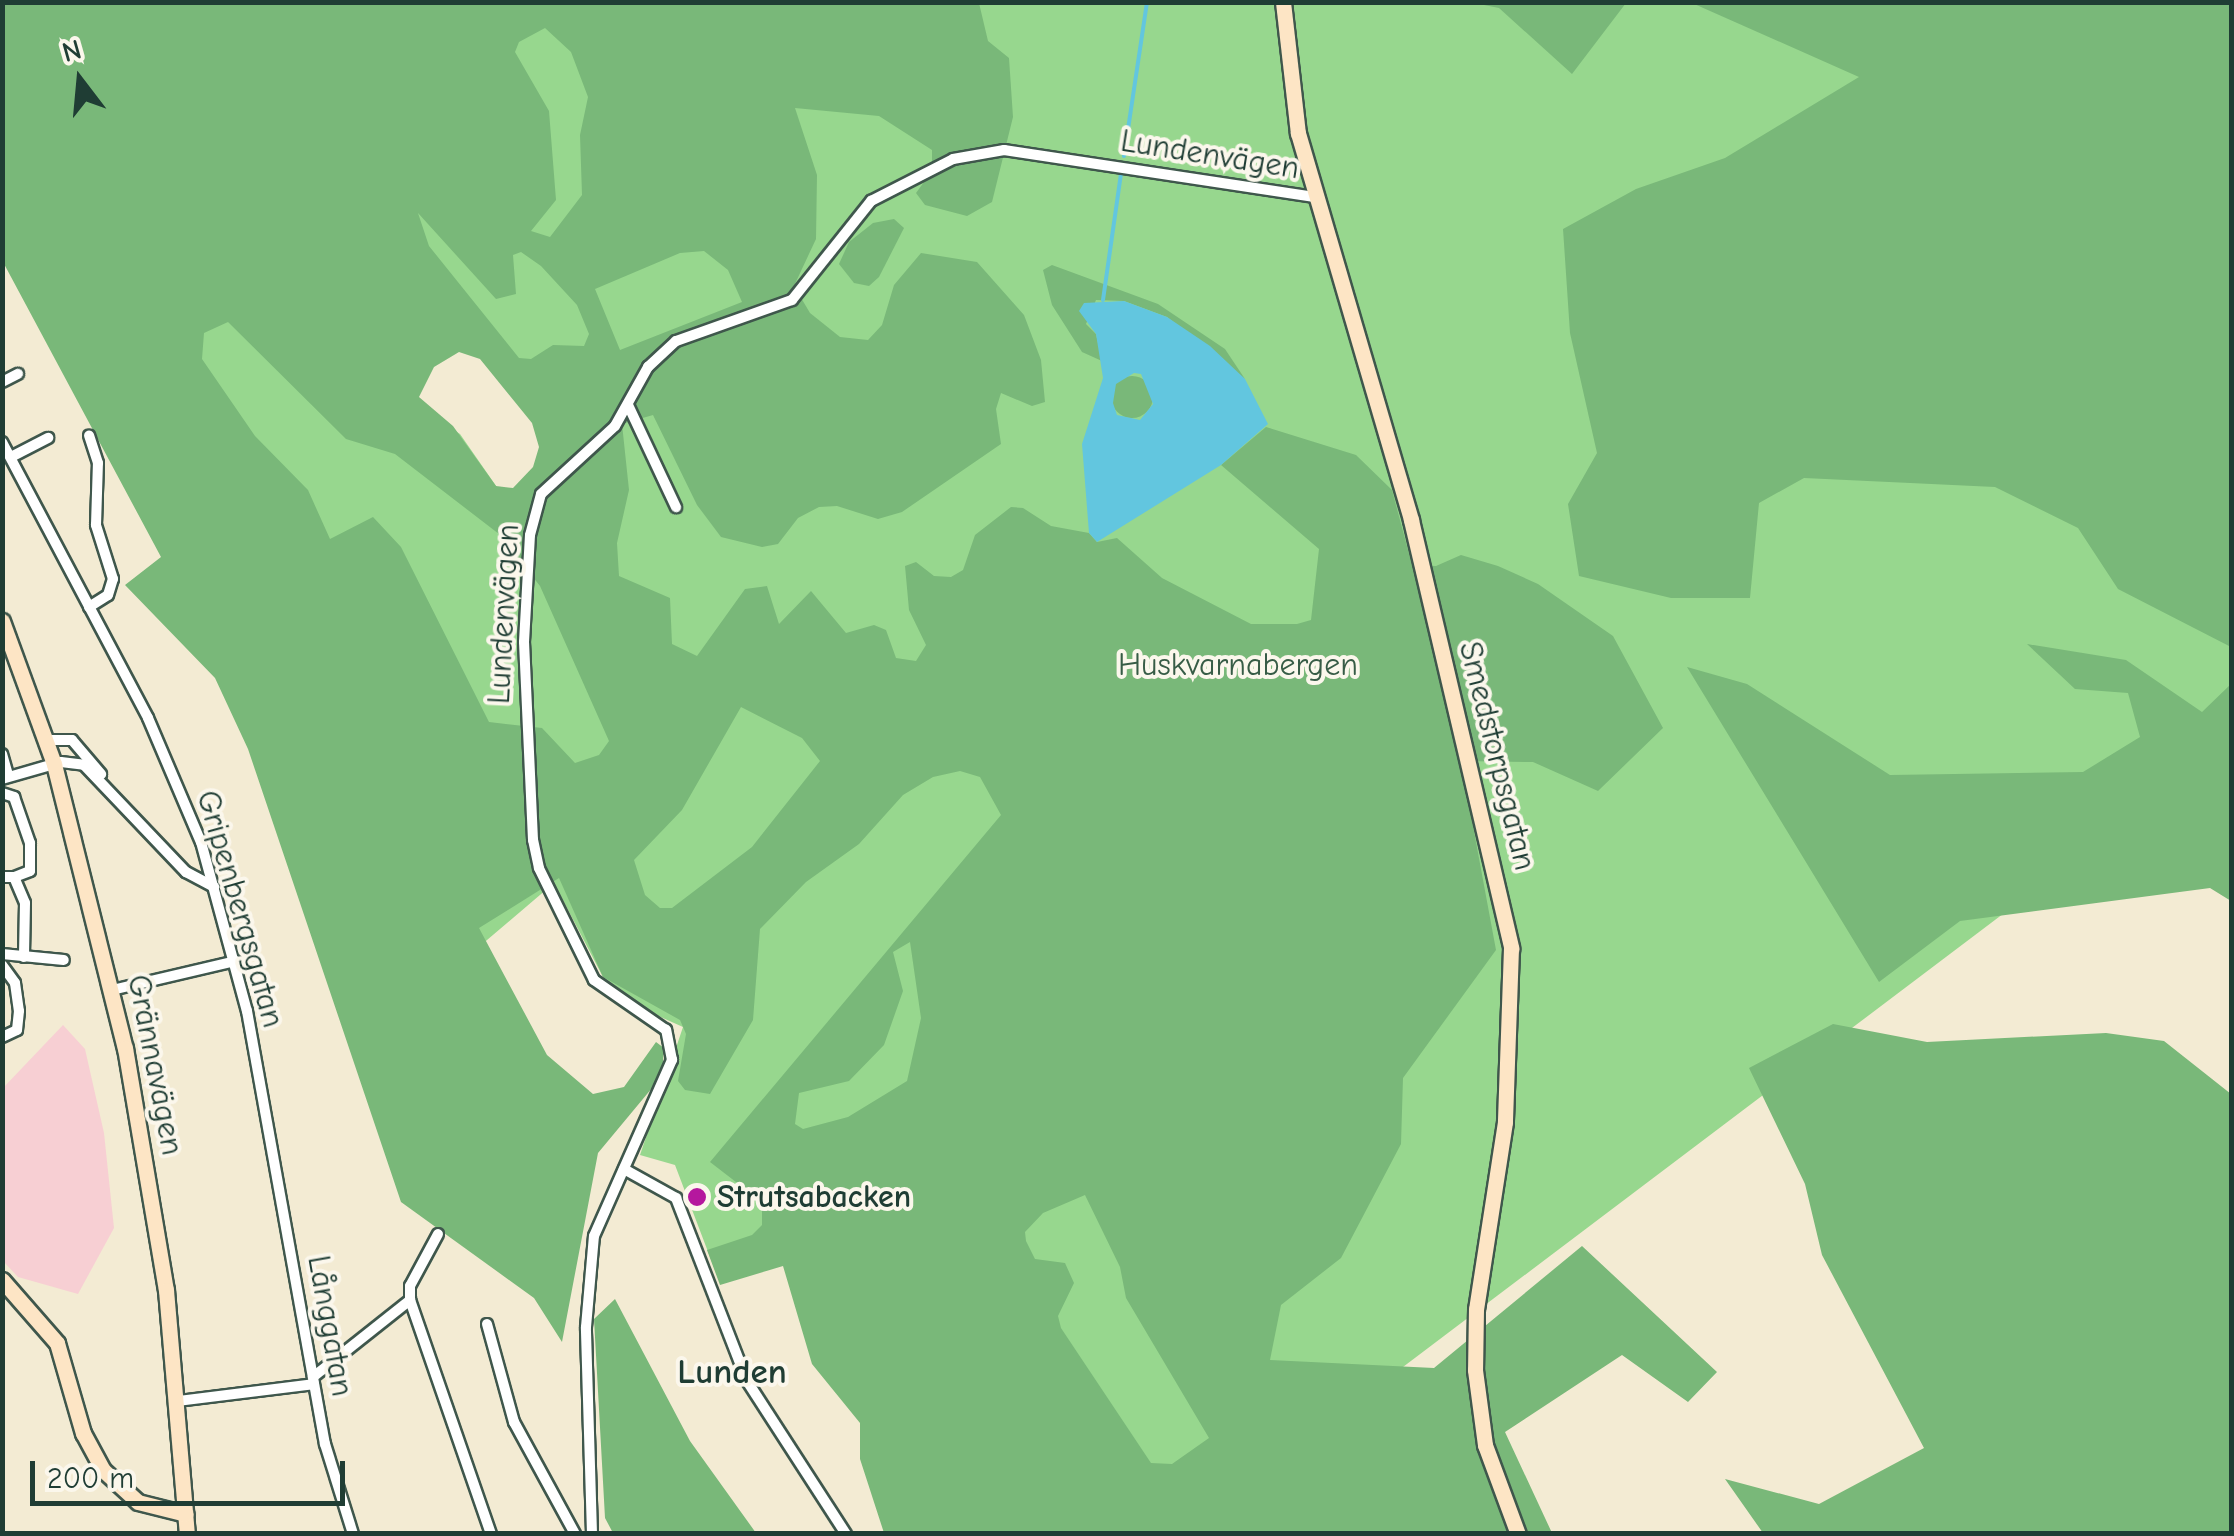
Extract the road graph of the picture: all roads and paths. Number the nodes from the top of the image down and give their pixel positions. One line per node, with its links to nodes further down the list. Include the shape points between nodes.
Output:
1 (1284, 2): 2 (street, Smedstorpsgatan, via 1298,133)
2 (1314, 197): 5 (street, Lundenvägen, via 1004,150 954,158 872,201 792,300 676,341 648,367); 43 (street, Smedstorpsgatan, via 1411,520 1470,752 1510,948 1504,1122 1476,1309 1476,1370 1486,1445)
3 (18, 374): 4 (street)
4 (2, 382)
5 (628, 404): 10 (street); 28 (street, Lundenvägen, via 607,435 555,475 533,511 523,700 539,868 594,980 624,1006 656,1021 671,1042 670,1071)
6 (90, 436): 11 (street, via 98,463 96,525 112,580 108,595)
7 (48, 438): 9 (street)
8 (2, 442): 9 (street, Gripenbergsgatan)
9 (11, 458): 11 (street, Gripenbergsgatan)
10 (676, 507)
11 (89, 607): 20 (street, Gripenbergsgatan, via 174,772)
12 (2, 621): 13 (street, Grännavägen)
13 (45, 740): 15 (street, Grännavägen); 17 (street, via 72,740)
14 (2, 754): 16 (street)
15 (54, 764): 16 (street); 17 (street, via 84,765); 26 (street, Grännavägen)
16 (5, 777)
17 (107, 783): 20 (street, via 186,872)
18 (2, 793): 19 (street, via 14,797 30,843 30,871)
19 (8, 877): 22 (street, via 28,918)
20 (214, 887): 24 (street, Gripenbergsgatan)
21 (2, 954): 22 (street)
22 (24, 957): 23 (street)
23 (64, 960)
24 (236, 961): 26 (street); 30 (street, Gripenbergsgatan)
25 (2, 964): 27 (street, via 15,984 19,1012 16,1030)
26 (112, 990): 35 (street, Grännavägen, via 149,1178)
27 (2, 1037)
28 (624, 1169): 41 (street, Lundenvägen, via 602,1210 590,1275); 42 (street, via 676,1198 748,1381)
29 (438, 1234): 32 (street, via 410,1286)
30 (290, 1243): 34 (street, Långgatan)
31 (2, 1280): 36 (street, via 57,1343 83,1433 103,1470 138,1502)
32 (410, 1300): 34 (street); 39 (street)
33 (488, 1324): 40 (street, via 514,1422)
34 (314, 1381): 35 (street); 38 (street, Långgatan)
35 (178, 1401): 36 (street, Grännavägen)
36 (186, 1514): 37 (street, Grännavägen)
37 (187, 1534)
38 (353, 1534)
39 (492, 1534)
40 (575, 1534)
41 (592, 1534)
42 (846, 1534)
43 (1518, 1534)

